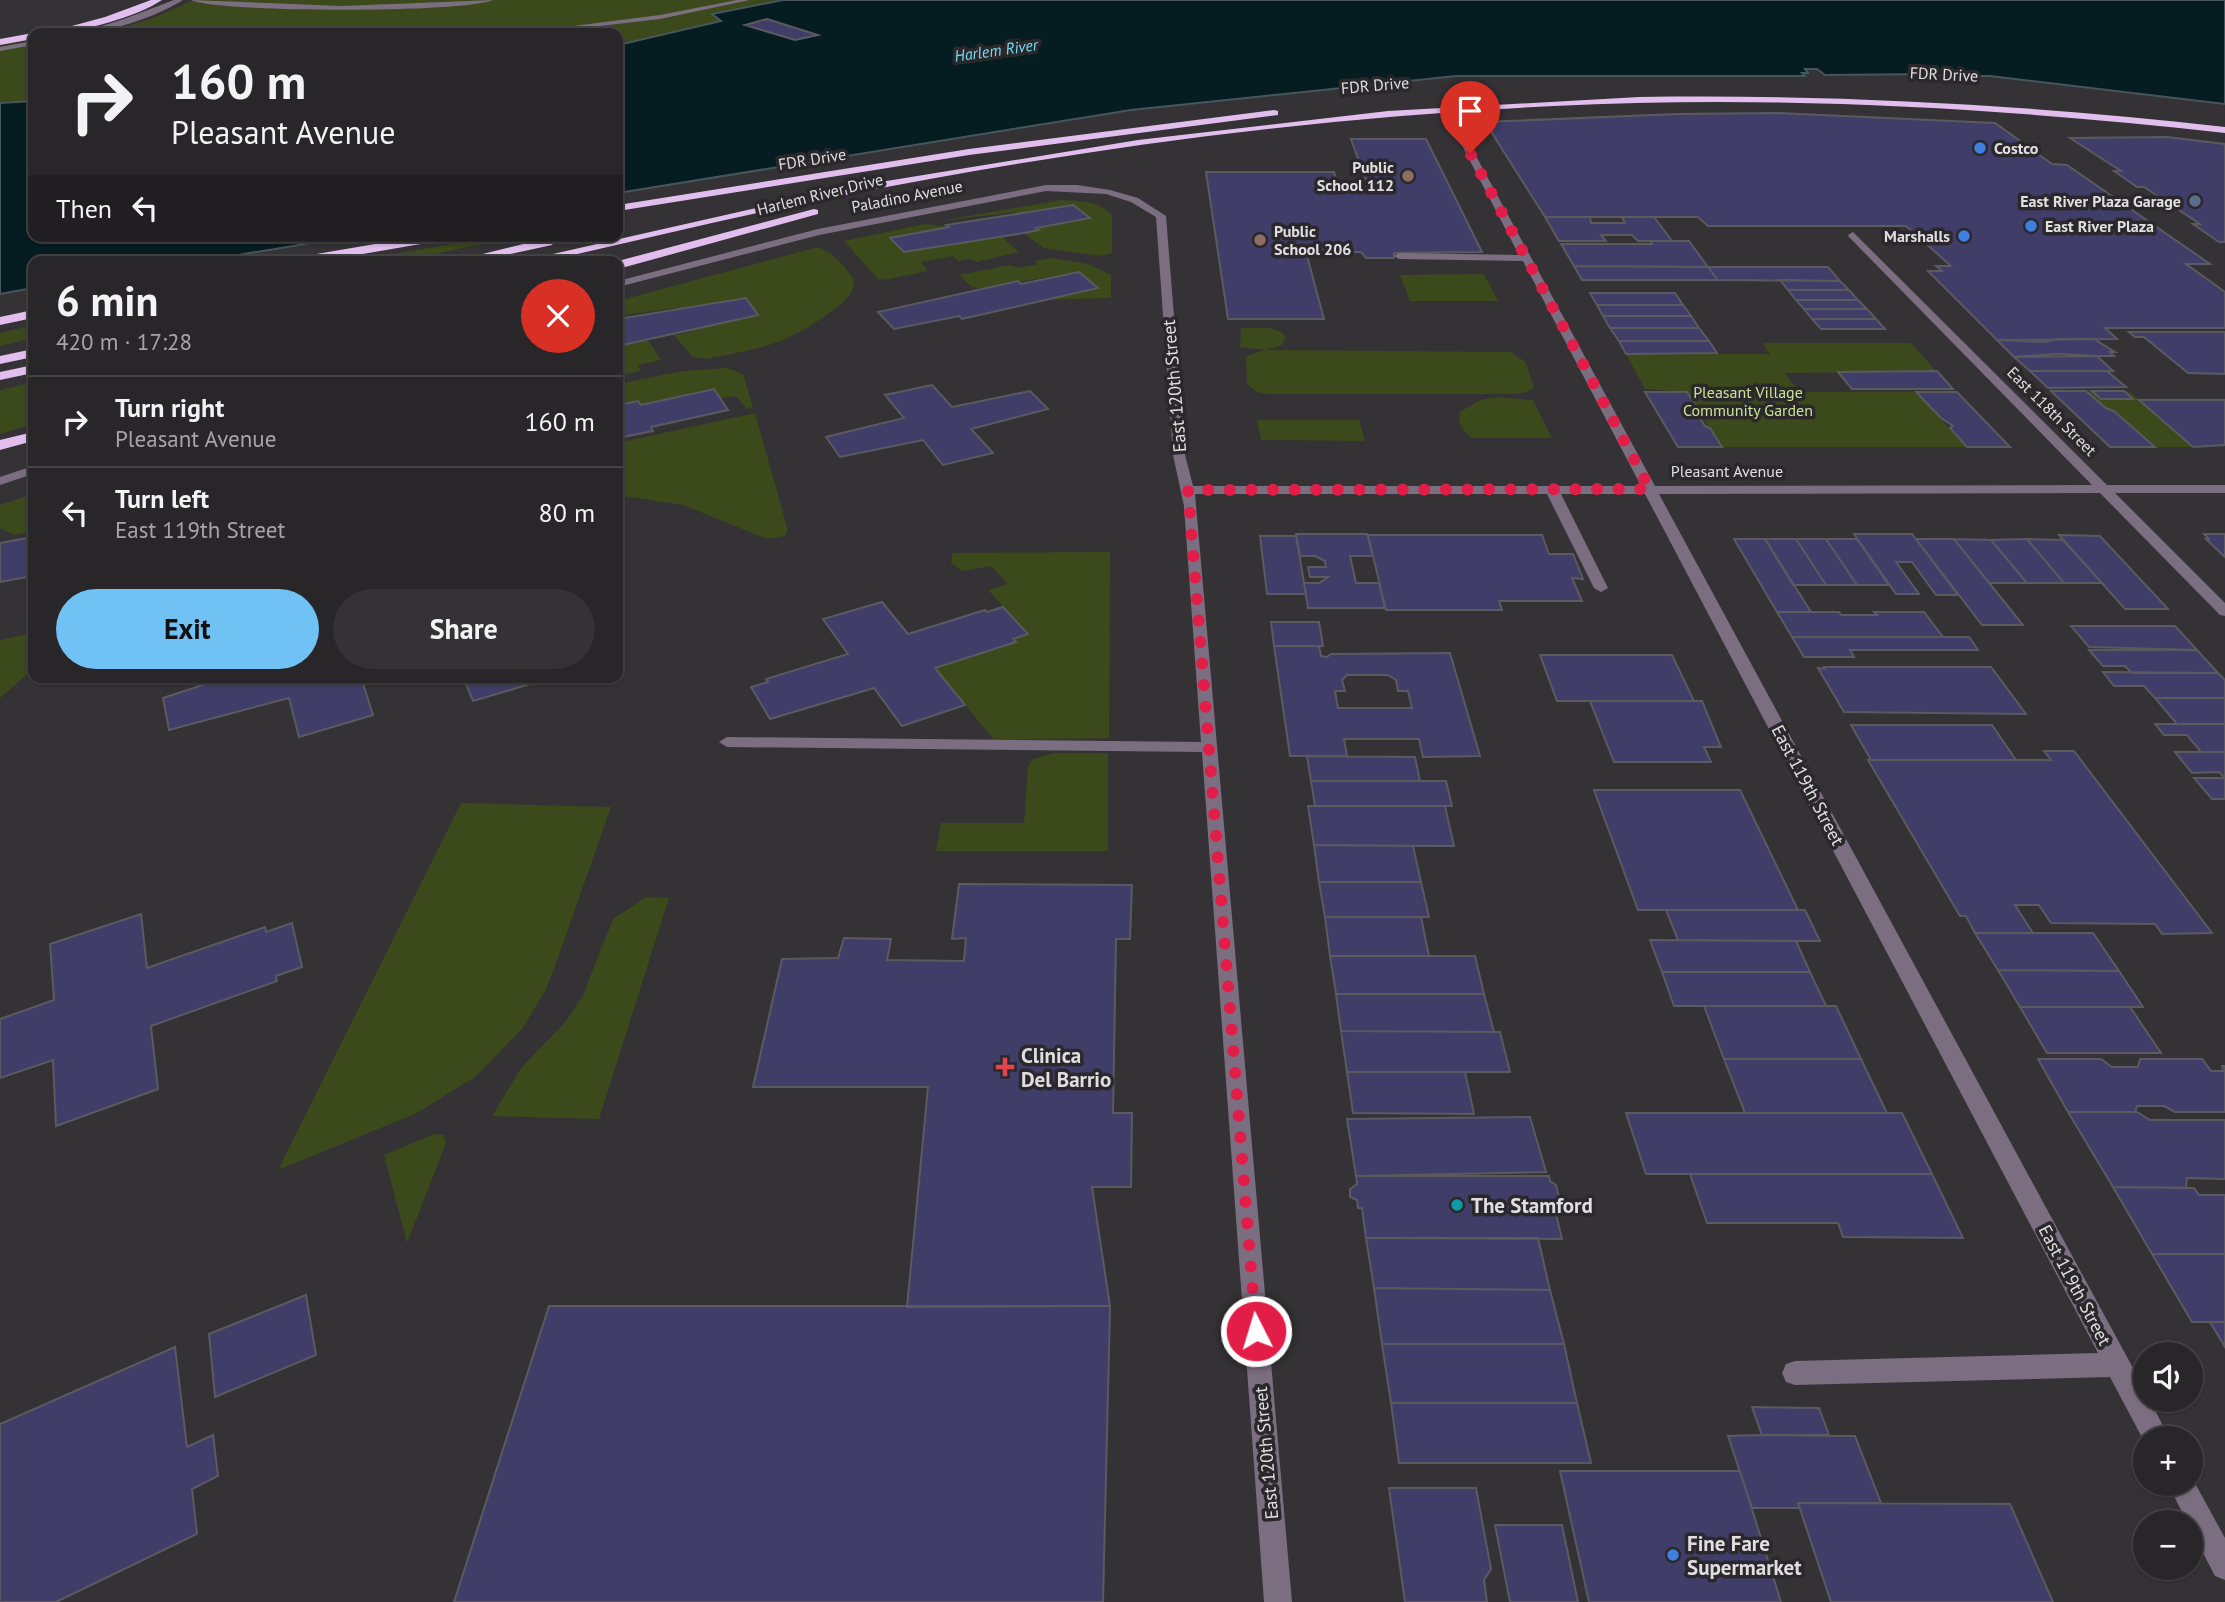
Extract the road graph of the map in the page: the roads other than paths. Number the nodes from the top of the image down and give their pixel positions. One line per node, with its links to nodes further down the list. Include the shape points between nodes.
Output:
1 (158, 0): 6 (highway)
2 (180, 0): 7 (street)
3 (194, 0): 4 (street, via 354,10)
4 (490, 0)
5 (747, 0): 8 (street)
6 (71, 28)
7 (101, 28)
8 (563, 28)
9 (28, 37): 10 (highway)
10 (0, 42)
11 (28, 44): 12 (street)
12 (0, 49)
13 (22, 54): 14 (street)
14 (0, 55)
15 (1700, 87): 16 (highway)
16 (1748, 87)
17 (1925, 102): 19 (highway, FDR Drive, via 2070,112); 21 (highway); 23 (highway, FDR Drive, via 1700,100 1514,105 1269,128)
18 (1281, 112): 22 (highway, FDR Drive)
19 (2225, 130)
20 (1459, 132): 36 (street, East 119th Street)
21 (2225, 136)
22 (969, 152): 24 (highway, FDR Drive); 25 (highway)
23 (1031, 162): 28 (highway, via 889,183); 37 (highway, Harlem River Drive)
24 (623, 207)
25 (700, 209)
26 (1161, 216): 38 (street, Paladino Avenue, via 1119,193 1076,187 1039,189 889,216); 51 (street, East 120th Street, via 1179,455)
27 (1853, 235): 53 (street, East 118th Street)
28 (623, 240)
29 (409, 242): 32 (highway)
30 (548, 242): 33 (highway)
31 (616, 242): 34 (highway)
32 (328, 256)
33 (483, 256)
34 (551, 256)
35 (1399, 256): 36 (street)
36 (1526, 258): 49 (street, East 119th Street)
37 (623, 264)
38 (623, 283)
39 (28, 315): 40 (highway)
40 (0, 321)
41 (28, 354): 42 (highway)
42 (0, 360)
43 (28, 370): 44 (highway)
44 (0, 376)
45 (28, 437): 46 (highway)
46 (0, 445)
47 (28, 472): 48 (street)
48 (0, 481)
49 (1650, 489): 52 (street, Pleasant Avenue); 53 (street, Pleasant Avenue); 58 (street, East 119th Street)
50 (2225, 489): 53 (street, Pleasant Avenue)
51 (1188, 490): 52 (street, Pleasant Avenue); 57 (street, East 120th Street)
52 (1552, 490): 54 (street)
53 (2104, 490): 55 (street, East 118th Street)
54 (1601, 588)
55 (2225, 612)
56 (727, 743): 57 (street)
57 (1210, 747): 63 (street, East 120th Street)
58 (2117, 1365): 59 (street); 60 (street, East 119th Street)
59 (1795, 1373)
60 (2150, 1426)
61 (2187, 1496): 62 (street)
62 (2225, 1566)
63 (1278, 1602)

